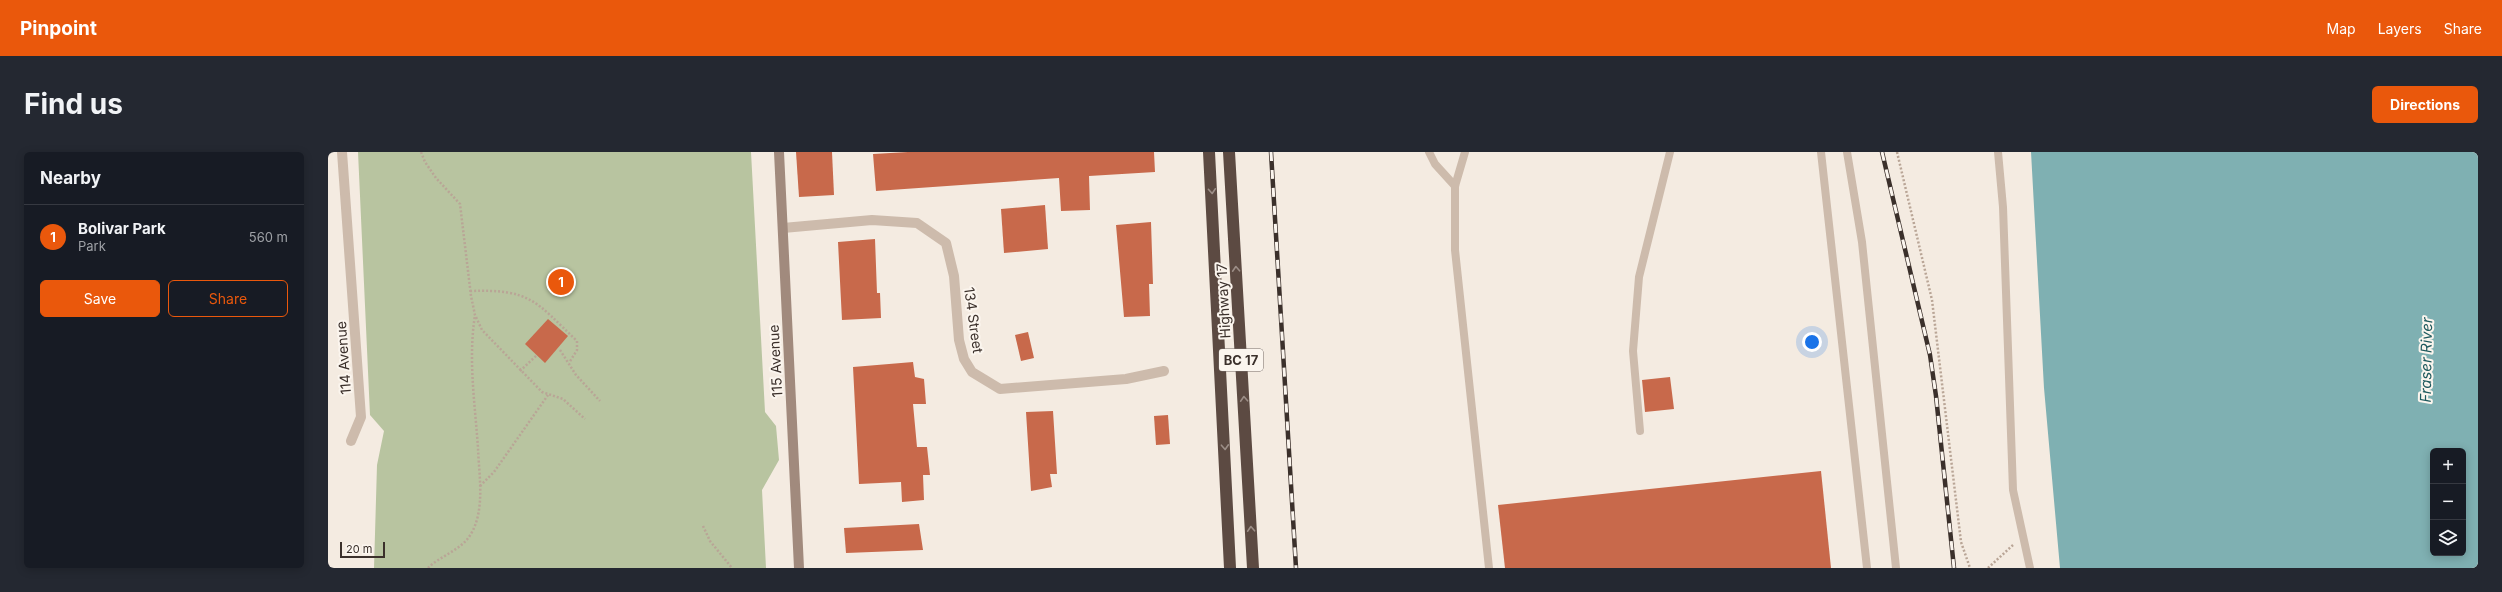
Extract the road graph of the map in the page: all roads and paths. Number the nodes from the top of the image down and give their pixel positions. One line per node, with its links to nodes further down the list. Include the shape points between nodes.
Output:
1 (342, 152): 26 (street, 114 Avenue, via 361,417)
2 (421, 152): 15 (path, via 436,178 460,204)
3 (779, 152): 14 (street, 115 Avenue)
4 (1209, 152): 33 (highway, Highway 17 / BC 17, one-way to 33)
5 (1229, 152): 34 (highway, Highway 17 / BC 17, one-way to 5)
6 (1429, 152): 13 (lane, via 1435,164)
7 (1465, 152): 13 (lane)
8 (1670, 152): 25 (lane, via 1639,277 1633,351)
9 (1821, 152): 36 (lane)
10 (1847, 152): 37 (lane, via 1862,242)
11 (1897, 152): 38 (path, via 1932,300 1961,542)
12 (1998, 152): 29 (lane, via 2003,207 2013,490)
13 (1455, 186): 35 (lane, via 1455,250)
14 (783, 228): 21 (street, 134 Street, via 872,220 917,223 946,243 954,276 959,340 964,359 972,372 1000,389 1126,379); 32 (street, 115 Avenue)
15 (470, 291): 16 (path); 19 (path, via 499,290 529,298 577,341 577,350)
16 (475, 314): 20 (path, via 482,330); 27 (path, via 471,340)
17 (560, 350): 19 (path)
18 (536, 355): 20 (path)
19 (568, 364): 23 (path)
20 (520, 371): 22 (path)
21 (1164, 371)
22 (548, 395): 24 (path, via 562,399); 27 (path, via 494,472)
23 (600, 401)
24 (585, 419)
25 (1640, 432)
26 (351, 441)
27 (480, 486): 30 (path, via 478,518 472,533 463,544)
28 (703, 526): 31 (path, via 710,541)
29 (2022, 536): 39 (path); 40 (lane)
30 (428, 568)
31 (732, 568)
32 (799, 568)
33 (1230, 568)
34 (1253, 568)
35 (1489, 568)
36 (1867, 568)
37 (1896, 568)
38 (1970, 568)
39 (1988, 568)
40 (2030, 568)

